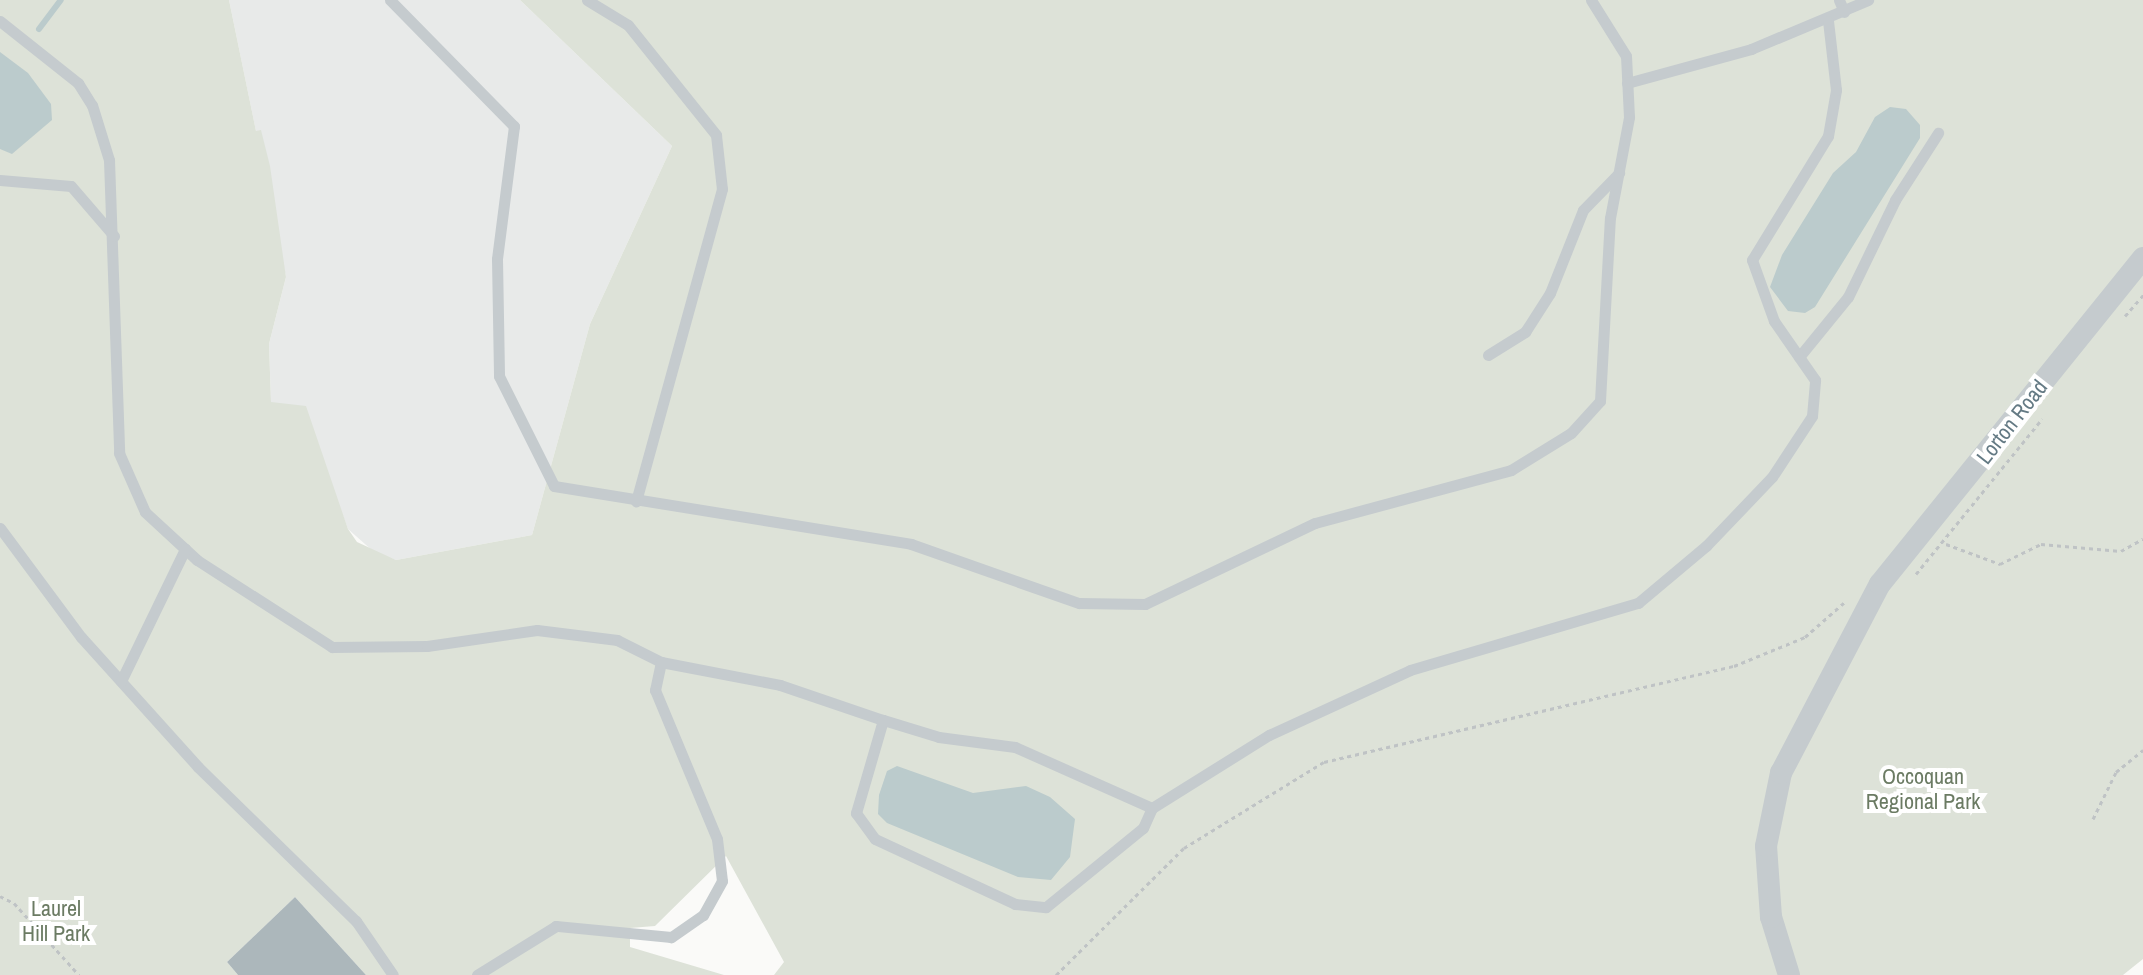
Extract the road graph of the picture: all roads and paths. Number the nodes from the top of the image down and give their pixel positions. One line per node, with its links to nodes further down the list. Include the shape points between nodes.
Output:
1 (390, 0): 20 (lane, via 514,126 497,259 499,376 554,486)
2 (587, 0): 20 (lane, via 628,25 716,135 722,189)
3 (1591, 0): 9 (lane, via 1626,56)
4 (1839, 0): 6 (lane)
5 (1868, 0): 6 (lane)
6 (1844, 12): 8 (lane)
7 (0, 21): 13 (lane, via 62,66 92,105 109,160)
8 (1828, 21): 9 (lane); 18 (lane, via 1836,90 1828,136 1752,260 1774,321)
9 (1627, 83): 11 (lane, via 1629,117)
10 (1938, 133): 18 (lane, via 1895,200 1848,297)
11 (1619, 173): 17 (lane, via 1583,210 1533,321); 20 (lane, via 1610,218 1600,401 1571,433 1511,470 1315,523 1145,604 1079,603 911,544)
12 (0, 180): 13 (lane, via 71,186)
13 (114, 236): 24 (lane, via 119,453 145,512)
14 (2143, 258): 38 (street, Lorton Road, via 1880,584 1770,804 1771,917)
15 (2143, 295): 16 (path)
16 (2122, 319)
17 (1488, 355)
18 (1799, 357): 31 (lane, via 1815,380 1812,416 1772,477 1706,546 1638,603 1410,670 1269,735)
19 (2051, 407): 23 (path)
20 (636, 501)
21 (0, 528): 28 (lane)
22 (2143, 539): 23 (path, via 2121,551 2041,544 2000,564)
23 (1946, 544): 25 (path)
24 (185, 549): 27 (lane, via 332,647 427,646 537,630 617,640); 28 (lane)
25 (1913, 577)
26 (1855, 595): 37 (path, via 1805,637 1734,666 1324,762 1184,848)
27 (661, 662): 29 (lane, via 780,685); 36 (lane, via 655,690 717,839 722,881 703,915 671,937 556,926)
28 (121, 681): 35 (lane, via 356,921)
29 (883, 720): 31 (lane, via 939,737 1015,747); 31 (lane, via 856,813 875,839 1015,904 1046,907 1143,828)
30 (2143, 750): 32 (path, via 2116,772)
31 (1152, 808)
32 (2093, 819)
33 (0, 896): 34 (path, via 14,903)
34 (79, 975)
35 (393, 975)
36 (477, 975)
37 (1056, 975)
38 (1789, 975)

